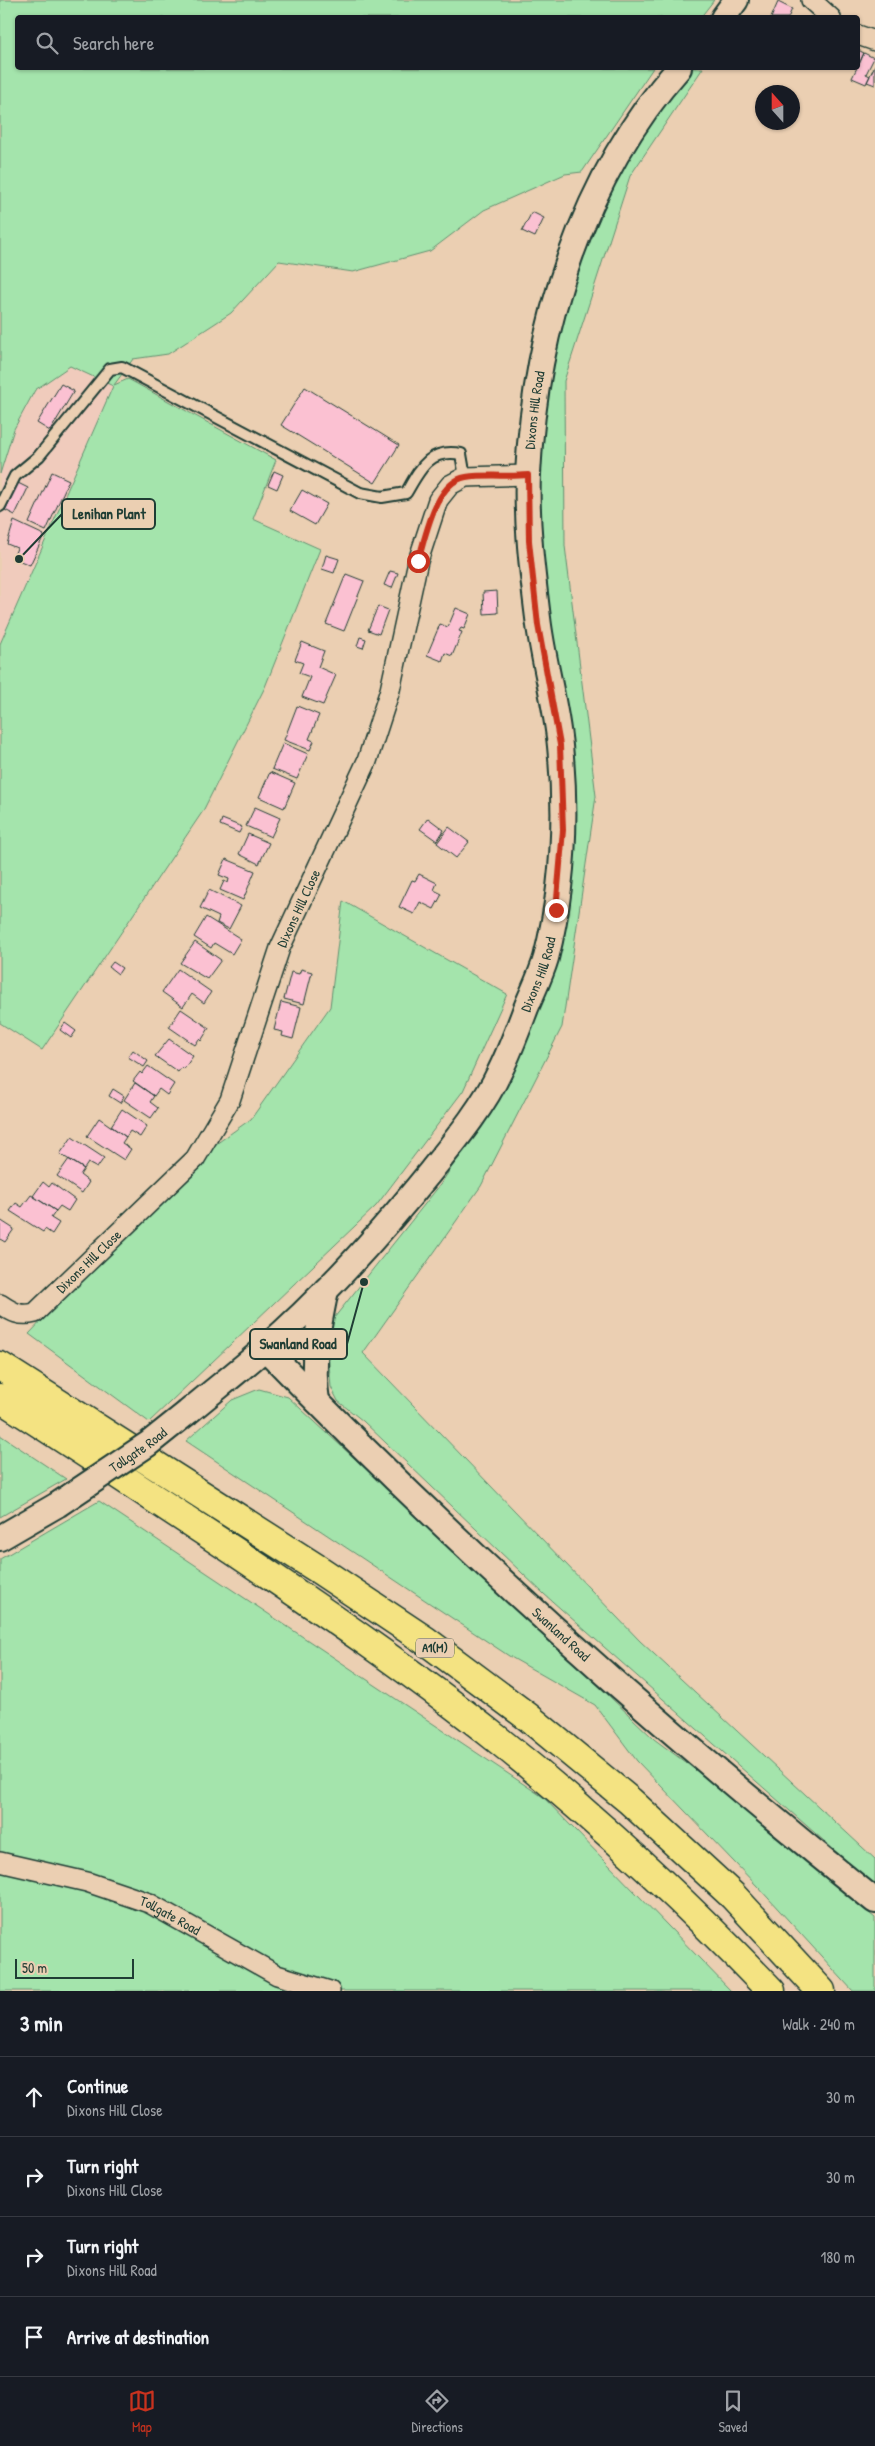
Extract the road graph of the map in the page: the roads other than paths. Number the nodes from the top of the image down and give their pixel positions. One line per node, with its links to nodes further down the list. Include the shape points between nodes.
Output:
1 (736, 0): 3 (street)
2 (811, 0): 4 (street)
3 (725, 15)
4 (828, 15)
5 (860, 36): 6 (street)
6 (875, 41)
7 (677, 70): 8 (street, Dixons Hill Road, via 634,124 576,240 546,344 534,408)
8 (528, 475): 9 (street); 11 (street, Dixons Hill Road, via 529,541 538,625 560,745 563,830 556,910 545,961 499,1074 456,1139 400,1209)
9 (465, 477): 10 (lane, via 461,454 435,454 419,470 406,493 382,497 360,493 122,368 110,369 39,456 15,476); 12 (street, Dixons Hill Close, via 450,485 438,500 418,561 390,690 367,761 280,948 230,1100 195,1159 35,1313 25,1316)
10 (0, 506)
11 (326, 1290): 13 (street, Dixons Hill Road); 16 (street, via 314,1350)
12 (0, 1304)
13 (265, 1348): 16 (street, Swanland Road); 17 (street, Tollgate Road, bridge, via 125,1460)
14 (0, 1366): 22 (highway, A1(M), via 326,1574 426,1641 528,1716 630,1801 733,1896)
15 (0, 1398): 21 (highway, A1(M), via 297,1594 497,1739 615,1838)
16 (317, 1401): 19 (street, Swanland Road, via 392,1475 628,1693)
17 (0, 1538)
18 (0, 1862): 20 (street, Tollgate Road, via 87,1882 149,1903 277,1975)
19 (875, 1901)
20 (330, 1991)
21 (771, 1991)
22 (821, 1991)

